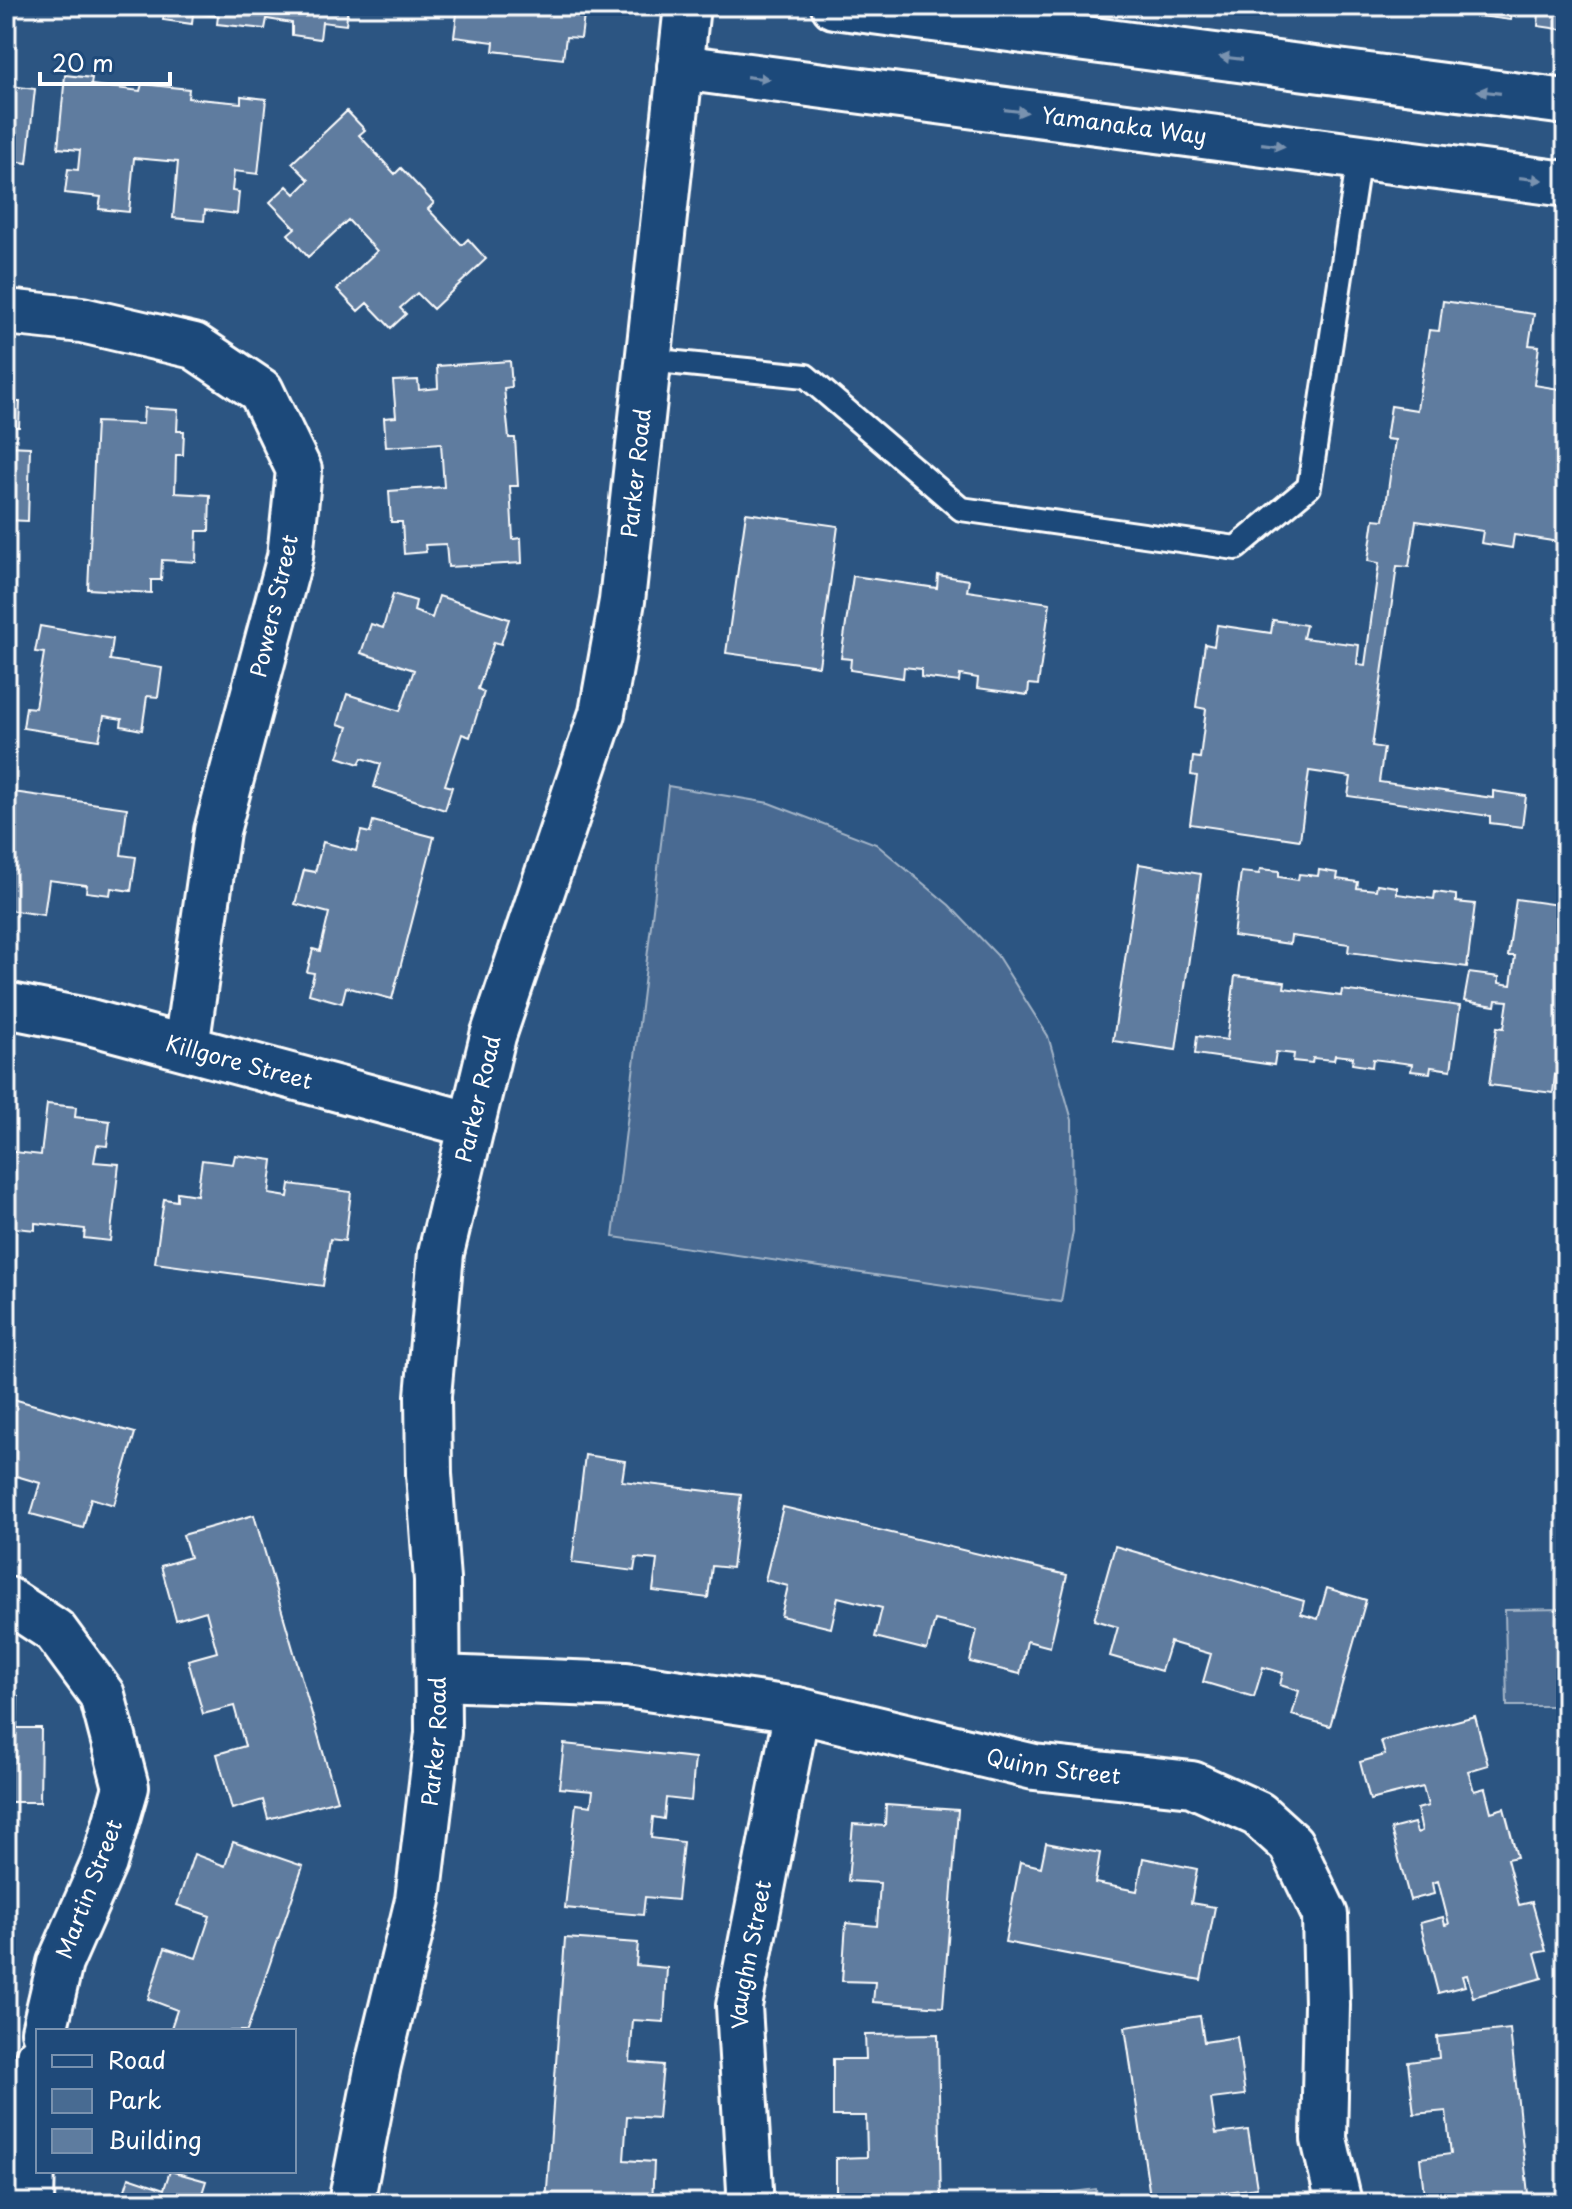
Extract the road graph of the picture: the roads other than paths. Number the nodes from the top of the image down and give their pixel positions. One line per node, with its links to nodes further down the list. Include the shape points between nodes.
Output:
1 (687, 6): 3 (street, Parker Road)
2 (834, 6): 4 (street, one-way to 2)
3 (680, 67): 5 (street, Yamanaka Way, one-way to 5); 8 (street, Parker Road)
4 (1566, 102)
5 (1359, 157): 6 (street, Yamanaka Way, one-way to 6); 8 (lane, via 1309,487 1236,548 961,509 806,376)
6 (1566, 184)
7 (6, 312): 10 (street, Powers Street, via 82,320 194,346 261,391 299,470 290,557 217,831)
8 (648, 360): 11 (street, Parker Road, via 622,601 602,713 493,1036)
9 (6, 1005): 10 (street, Killgore Street)
10 (186, 1047): 11 (street, Killgore Street)
11 (472, 1125): 13 (street, Parker Road, via 441,1253 428,1396)
12 (6, 1599): 15 (street, Martin Street, via 55,1631 102,1695 126,1787 104,1863 60,1963)
13 (438, 1678): 14 (street, Quinn Street, via 626,1685); 18 (street, Parker Road, via 438,1733 418,1900)
14 (797, 1710): 19 (street, Vaughn Street, via 739,2006); 20 (street, Quinn Street, via 1034,1767 1192,1784 1258,1814 1291,1844 1325,1915 1324,2139)
15 (44, 2029)
16 (36, 2084): 17 (street)
17 (31, 2203)
18 (351, 2203)
19 (749, 2203)
20 (1339, 2203)

